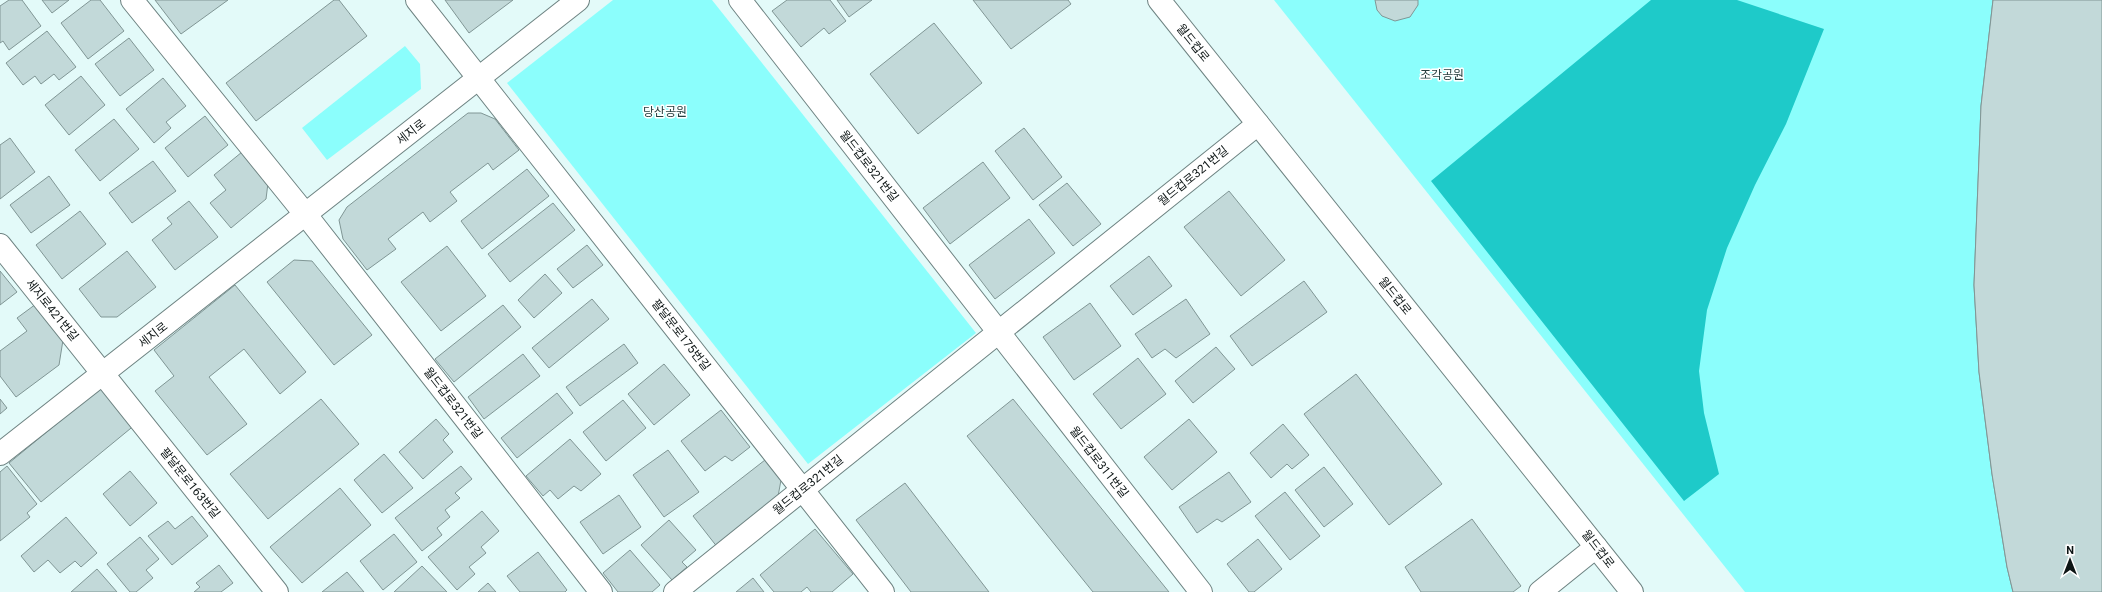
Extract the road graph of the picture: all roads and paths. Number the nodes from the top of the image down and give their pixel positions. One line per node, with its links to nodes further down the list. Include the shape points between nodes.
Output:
1 (132, 0): 8 (street)
2 (417, 0): 6 (street)
3 (578, 0): 6 (street, 세지로)
4 (740, 0): 10 (street, 월드컵로321번길)
5 (1158, 0): 7 (street, 월드컵로)
6 (478, 79): 8 (street, 세지로); 13 (street, 팔달문로175번길)
7 (1258, 124): 10 (street, 월드컵로321번길); 14 (street, 월드컵로)
8 (306, 215): 11 (street, 세지로); 16 (street, 월드컵로321번길)
9 (0, 245): 11 (street, 세지로421번길)
10 (998, 333): 13 (street, 월드컵로321번길); 19 (street, 월드컵로311번길)
11 (103, 374): 12 (street, 세지로); 15 (street, 팔달문로163번길)
12 (0, 454)
13 (803, 489): 17 (street, 월드컵로321번길); 18 (street, 팔달문로175번길)
14 (1596, 547): 20 (street); 21 (street, 월드컵로)
15 (278, 592)
16 (601, 592)
17 (675, 592)
18 (883, 592)
19 (1201, 592)
20 (1540, 592)
21 (1632, 592)

